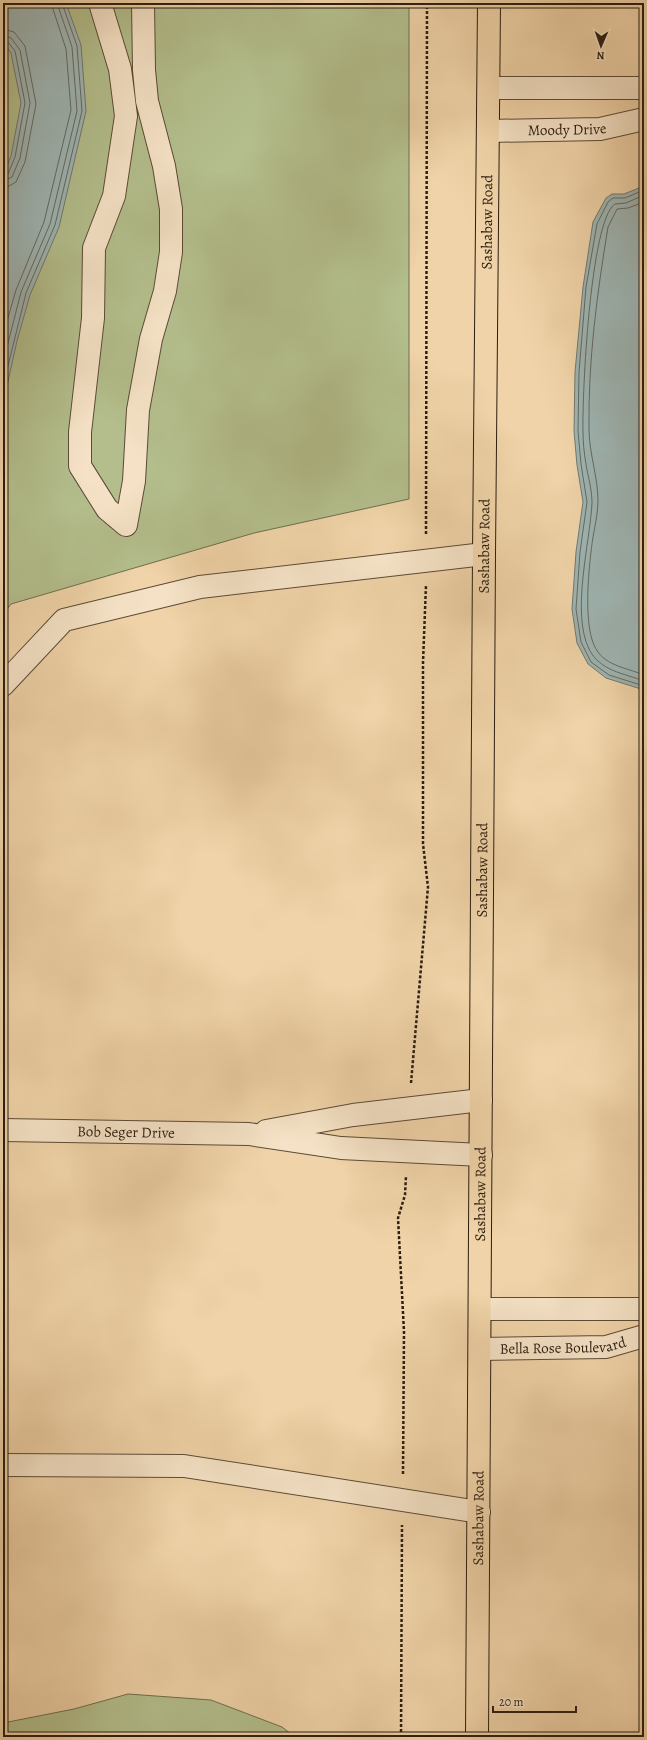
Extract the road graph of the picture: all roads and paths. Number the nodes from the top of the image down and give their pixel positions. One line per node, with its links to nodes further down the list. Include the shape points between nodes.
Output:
1 (100, 3): 2 (lane, via 120,69 126,116 114,196 94,248 93,318 80,432 80,466 107,508 126,525 134,481 138,410 151,339 165,291 171,252 169,195 147,101)
2 (143, 3)
3 (427, 3): 10 (path)
4 (489, 3): 5 (main road, Sashabaw Road)
5 (489, 88): 6 (lane); 8 (main road, Sashabaw Road)
6 (644, 88)
7 (644, 119): 8 (lane, Moody Drive, via 600,129)
8 (489, 131): 9 (main road, Sashabaw Road)
9 (484, 554): 10 (lane); 12 (main road, Sashabaw Road)
10 (426, 560): 11 (lane, via 200,587 64,620); 13 (path, via 423,844 428,887)
11 (3, 685)
12 (481, 1100): 13 (lane, Bob Seger Drive); 17 (main road, Sashabaw Road)
13 (410, 1109): 15 (lane, Bob Seger Drive, via 353,1115)
14 (3, 1130): 15 (lane, Bob Seger Drive)
15 (249, 1134): 16 (lane, Bob Seger Drive, via 341,1148)
16 (407, 1151): 17 (lane, Bob Seger Drive); 23 (path, via 405,1195 398,1218 404,1332)
17 (481, 1155): 18 (main road, Sashabaw Road)
18 (480, 1309): 19 (lane, Bella Rose Boulevard); 21 (main road, Sashabaw Road)
19 (644, 1309)
20 (644, 1336): 21 (lane, Bella Rose Boulevard, via 606,1347)
21 (480, 1349): 24 (main road, Sashabaw Road)
22 (3, 1465): 23 (lane, via 184,1466)
23 (402, 1501): 24 (lane); 25 (path)
24 (479, 1512): 26 (main road, Sashabaw Road)
25 (401, 1737)
26 (477, 1737)

